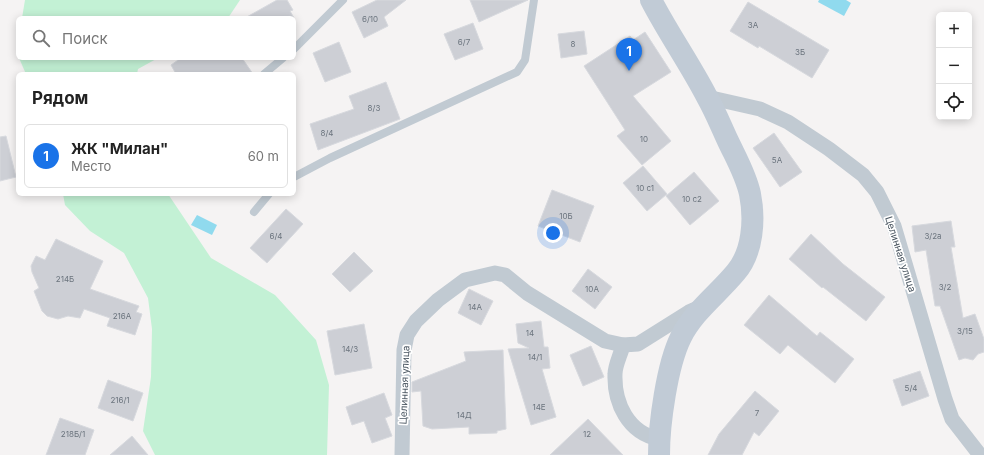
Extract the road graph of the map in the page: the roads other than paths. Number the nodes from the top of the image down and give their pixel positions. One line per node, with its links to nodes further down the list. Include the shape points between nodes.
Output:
1 (343, 0): 4 (lane)
2 (534, 0): 8 (lane, via 524,60 517,72)
3 (651, 0): 7 (street, Целинная улица)
4 (296, 47)
5 (281, 60): 6 (lane)
6 (266, 72)
7 (707, 97): 11 (street, Целинная улица, via 744,174 752,211 751,233 746,254 737,271); 15 (street, Целинная улица, via 760,109 788,122 863,175 878,192 894,226 952,418)
8 (296, 176)
9 (267, 196): 10 (lane)
10 (254, 212)
11 (701, 307): 12 (street, Целинная улица, via 638,344); 13 (street, Целинная улица, via 682,335 671,365)
12 (623, 345): 13 (street, Целинная улица, via 615,373 616,395 625,417 635,429); 14 (street, Целинная улица, via 605,340 527,294 505,275 495,273 465,280 421,316 407,335 404,350)
13 (659, 447)
14 (402, 455)
15 (980, 455)

